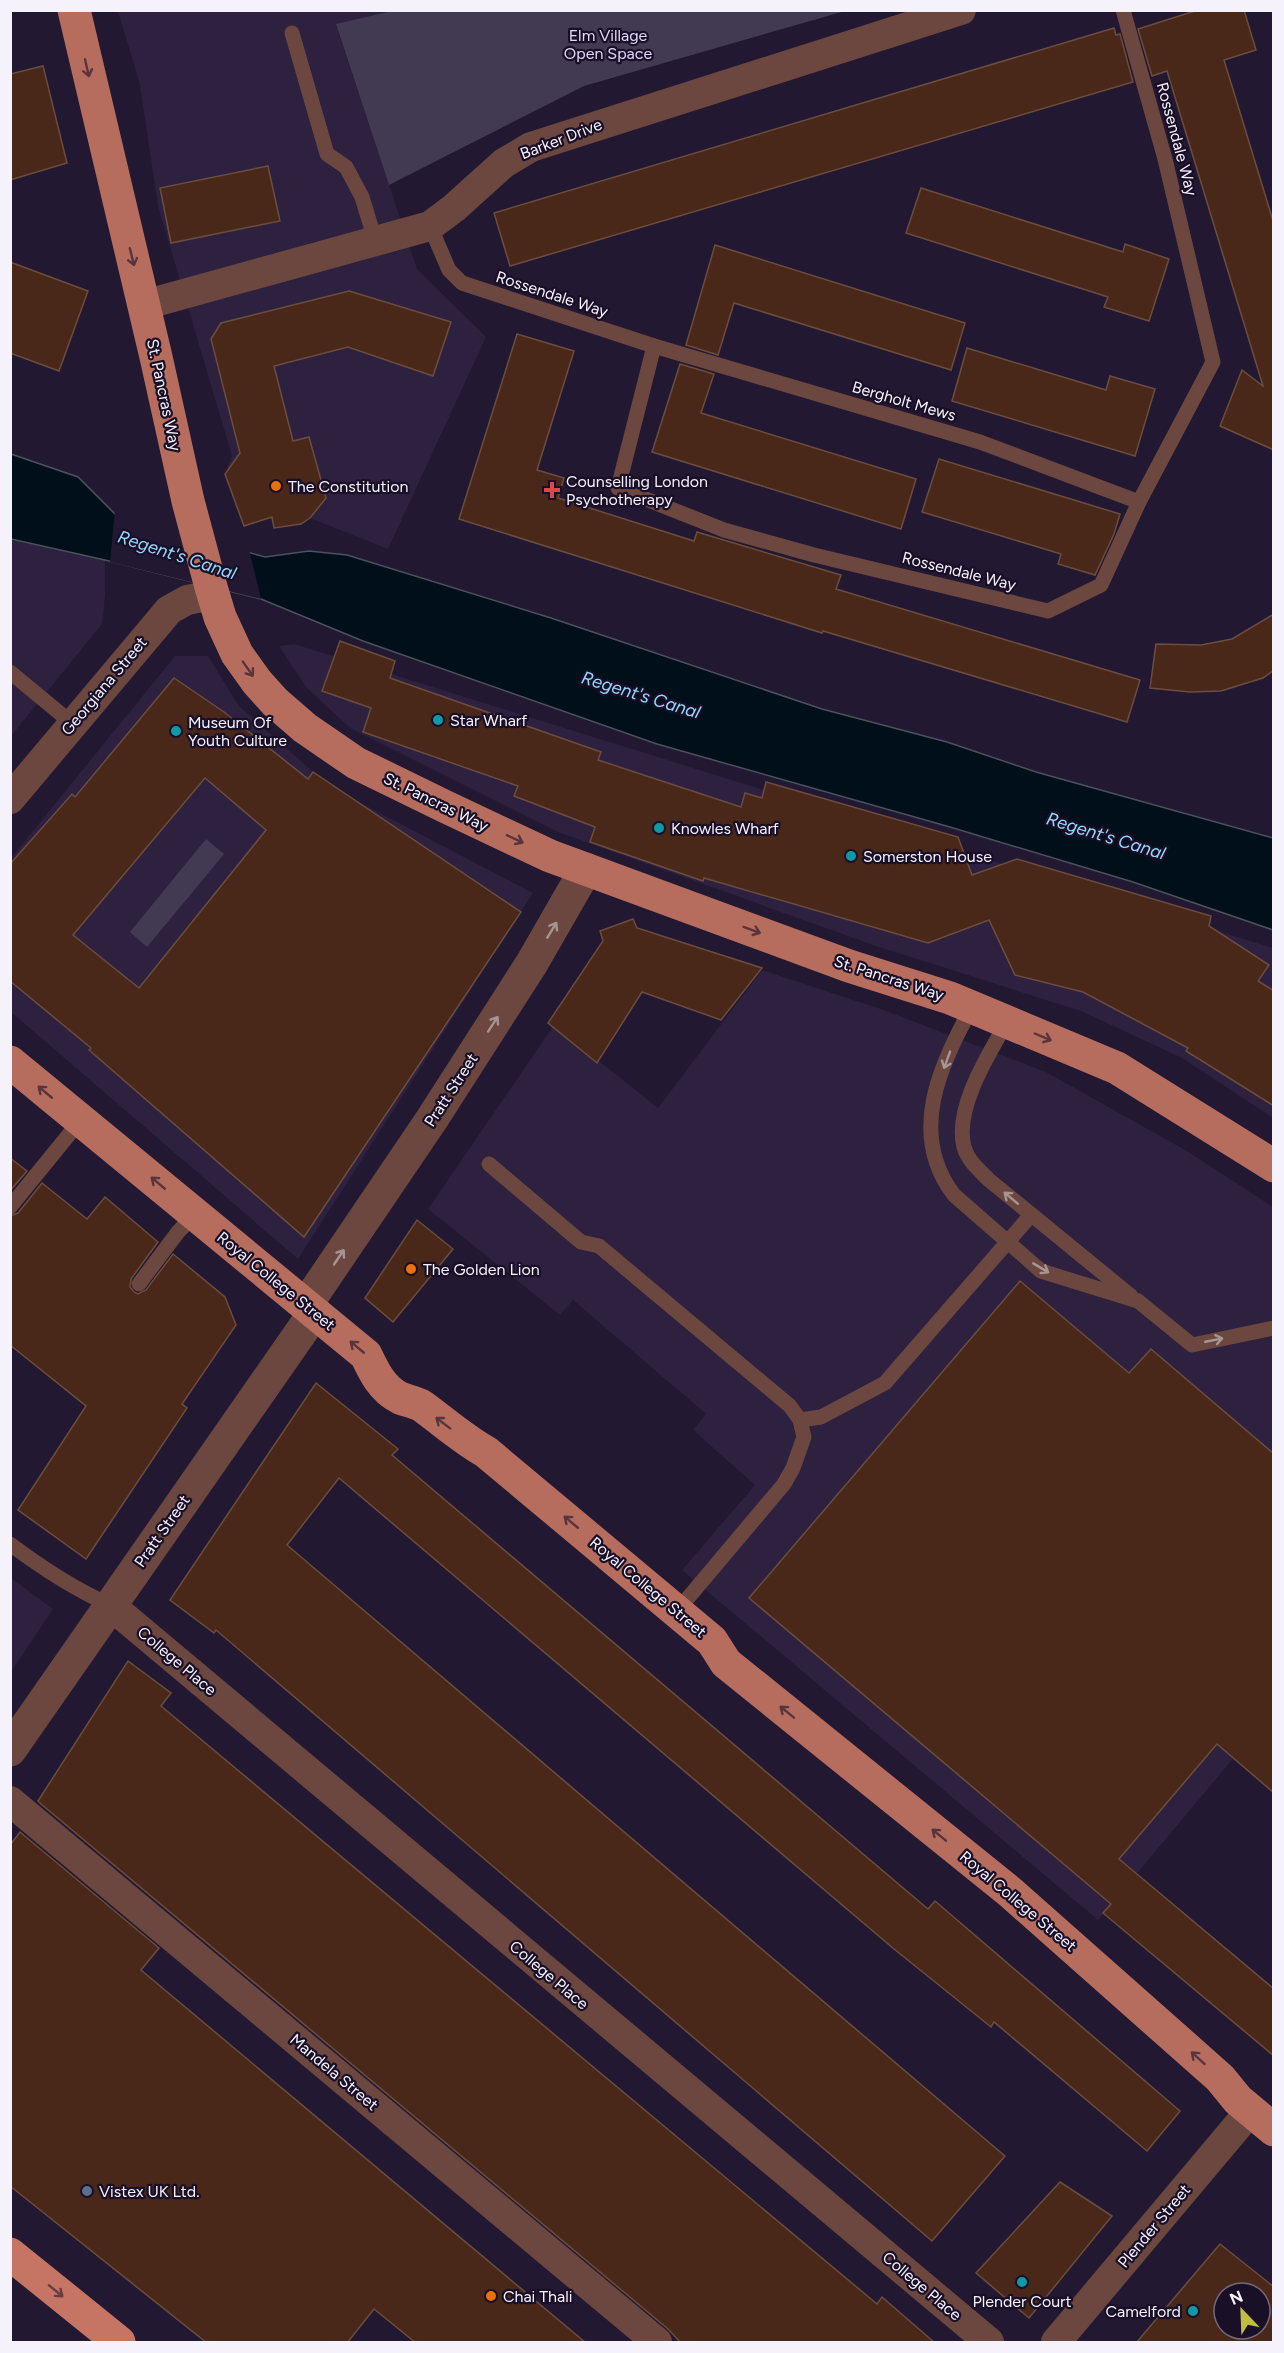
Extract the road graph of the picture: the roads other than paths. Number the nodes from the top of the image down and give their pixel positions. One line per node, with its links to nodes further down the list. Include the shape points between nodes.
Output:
1 (74, 10): 7 (main road, St. Pancras Way, one-way to 7)
2 (961, 10): 5 (street, Barker Drive, via 531,147 504,163)
3 (1123, 10): 9 (lane, Rossendale Way, via 1165,159 1213,362)
4 (292, 33): 6 (lane, via 327,154 346,167 362,197)
5 (430, 226): 6 (street, Barker Drive); 8 (lane, Rossendale Way, via 448,270 462,283)
6 (375, 240): 7 (street, Barker Drive)
7 (144, 305): 10 (main road, St. Pancras Way)
8 (654, 346): 9 (lane, Bergholt Mews, via 980,442); 9 (lane, Rossendale Way, via 618,488 724,530 1048,611 1101,585)
9 (1139, 502)
10 (212, 591): 12 (street, Georgiana Street, via 169,610); 14 (main road, St. Pancras Way, one-way to 14, via 237,654 275,702 304,728 356,763)
11 (10, 672): 12 (lane)
12 (73, 724): 13 (street, Georgiana Street)
13 (10, 799)
14 (586, 869): 15 (main road, St. Pancras Way, one-way to 15); 27 (street, Pratt Street, one-way to 14, via 532,963)
15 (972, 1007): 16 (main road, St. Pancras Way); 24 (lane, one-way to 24, via 939,1079 931,1107 930,1136 935,1163 954,1196)
16 (1007, 1022): 20 (main road, St. Pancras Way, one-way to 20, via 1130,1075); 23 (lane, one-way to 16, via 972,1163 962,1131 967,1103)
17 (10, 1062): 18 (main road, Royal College Street, one-way to 17)
18 (80, 1121): 21 (lane); 22 (main road, Royal College Street, one-way to 18)
19 (489, 1164): 29 (lane, via 581,1242 599,1246 790,1406)
20 (1274, 1166)
21 (10, 1207)
22 (195, 1214): 25 (lane); 27 (main road, Royal College Street)
23 (1031, 1215): 24 (lane); 26 (lane)
24 (1008, 1242): 26 (lane, one-way to 26, via 1041,1271); 29 (lane, via 885,1383 821,1417)
25 (139, 1284)
26 (1138, 1301): 28 (lane, one-way to 28, via 1192,1345)
27 (310, 1308): 31 (street, Pratt Street); 32 (main road, Royal College Street, one-way to 27, via 486,1452 419,1404 389,1390 377,1379 366,1355)
28 (1274, 1328)
29 (800, 1420): 32 (lane, via 802,1445 784,1484)
30 (10, 1544): 31 (lane, via 43,1569)
31 (110, 1605): 33 (street, Pratt Street); 39 (street, College Place)
32 (677, 1611): 35 (main road, Royal College Street, one-way to 32, via 1010,1892 726,1662 712,1641)
33 (10, 1750)
34 (10, 1801): 38 (street, Mandela Street)
35 (1262, 2120): 40 (street, Plender Street)
36 (10, 2254): 37 (highway, one-way to 37)
37 (119, 2343)
38 (657, 2343)
39 (989, 2343)
40 (1056, 2343)

